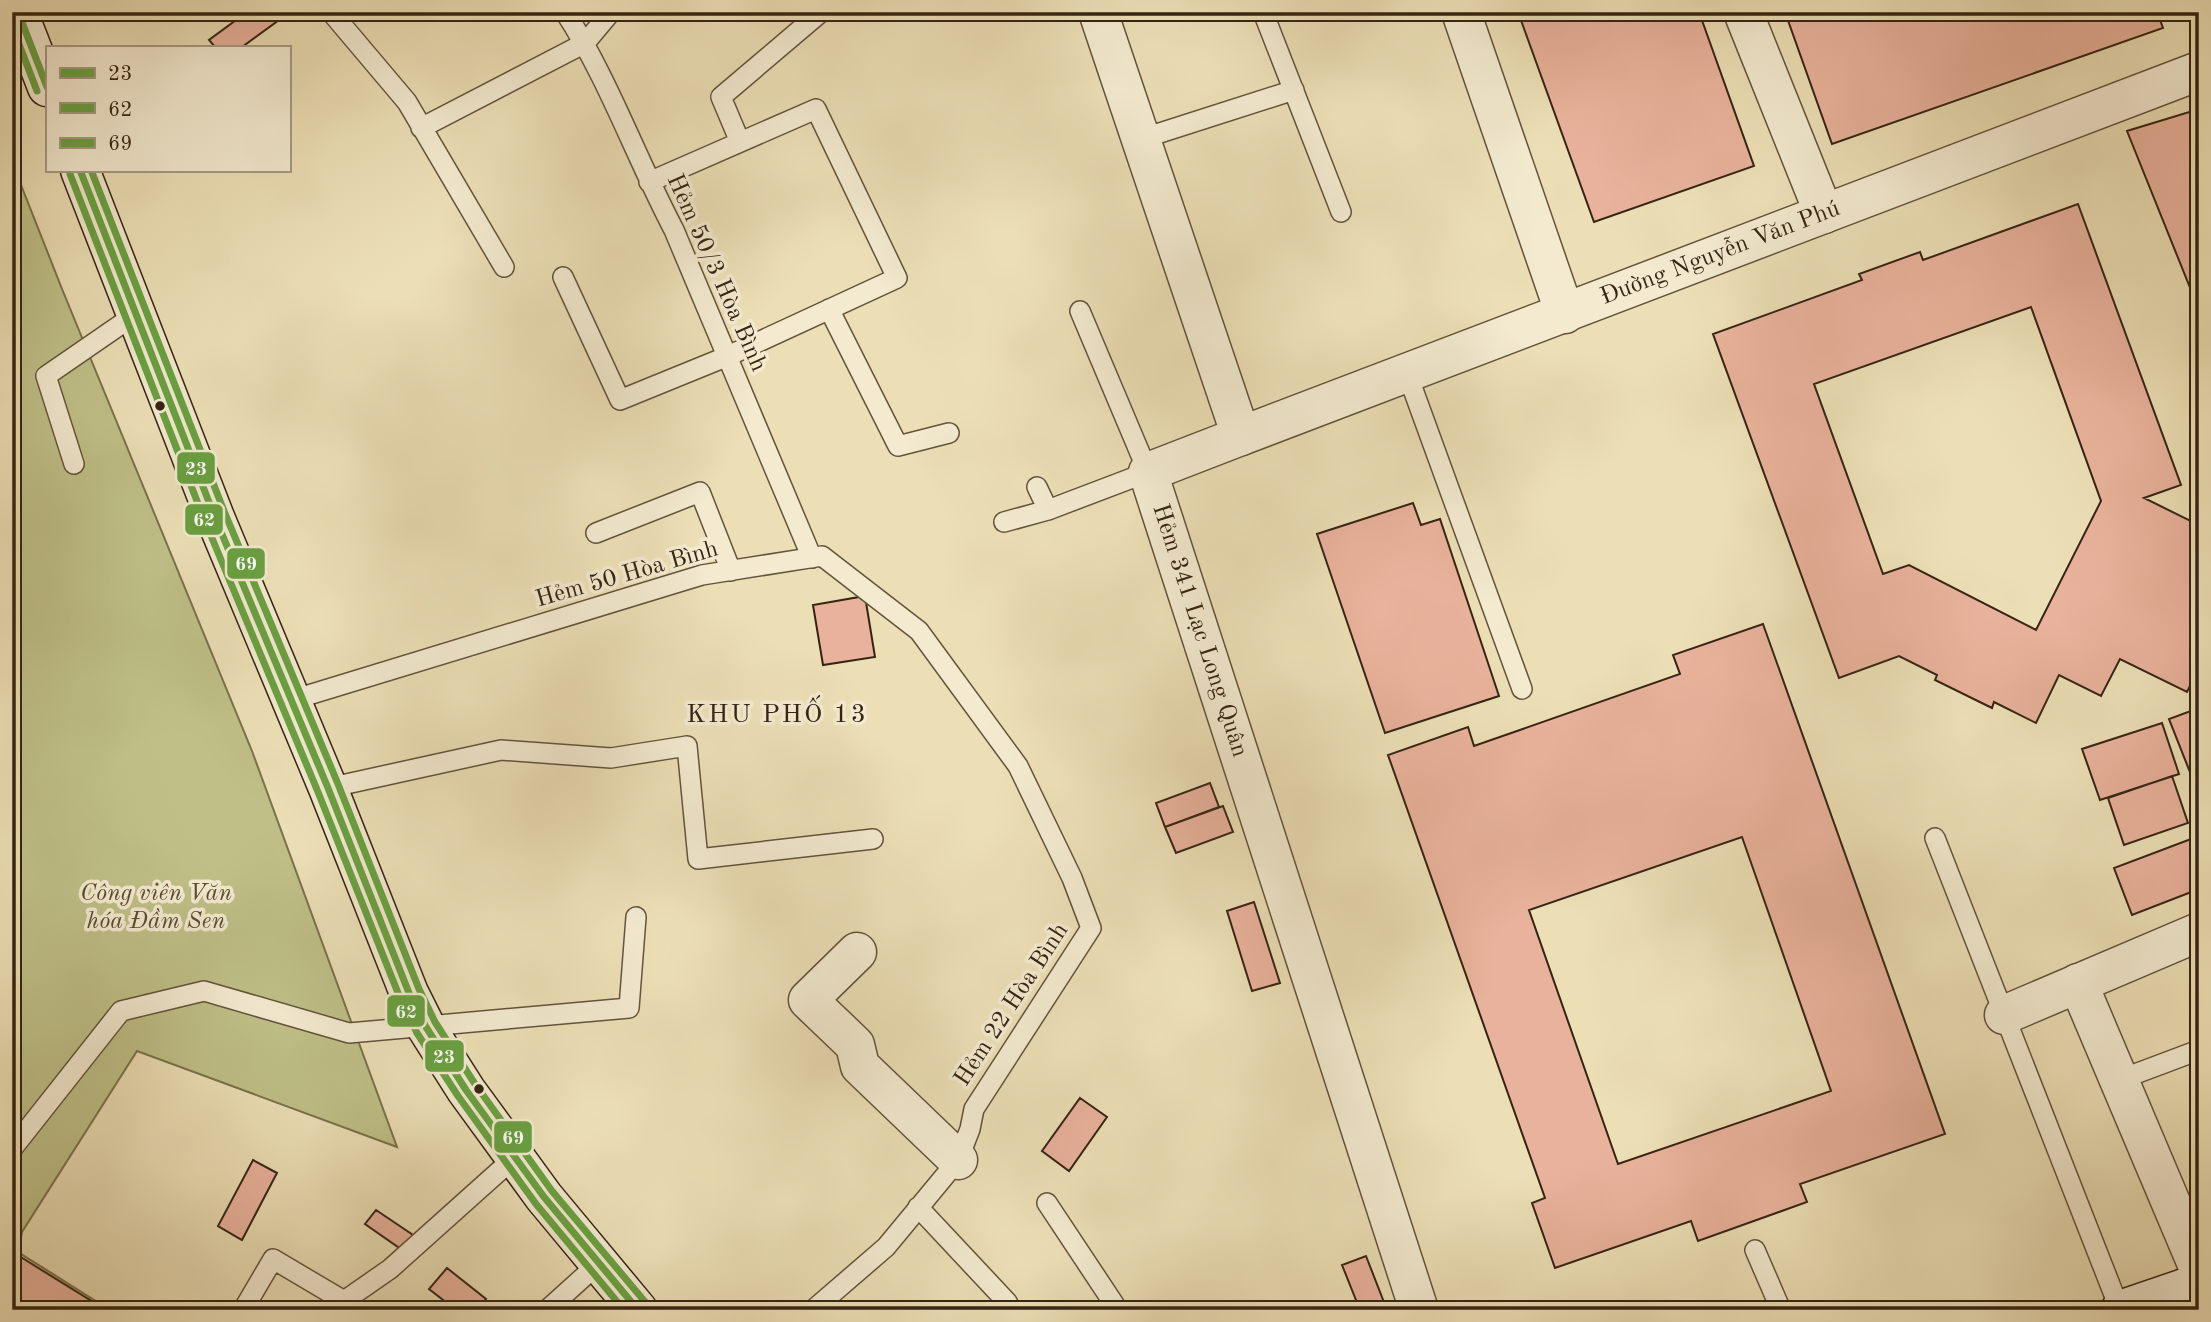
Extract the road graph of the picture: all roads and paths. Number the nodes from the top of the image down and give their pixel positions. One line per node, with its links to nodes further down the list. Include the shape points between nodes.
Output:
1 (18, 12): 12 (street)
2 (331, 12): 14 (lane, via 407,102)
3 (565, 12): 10 (lane, Hẻm 50/3 Hòa Bình)
4 (611, 12): 10 (lane)
5 (1098, 12): 15 (street)
6 (1263, 12): 13 (lane)
7 (1461, 12): 26 (street)
8 (1743, 12): 20 (street)
9 (817, 13): 16 (lane, via 721,97)
10 (585, 43): 14 (lane); 18 (lane, Hẻm 50/3 Hòa Bình)
11 (2199, 71): 20 (street, Đường Nguyễn Văn Phú)
12 (46, 84)
13 (1294, 90): 15 (lane); 19 (lane)
14 (421, 128): 21 (lane)
15 (1141, 139): 30 (street)
16 (740, 142): 18 (lane); 23 (lane, via 816,109 897,278)
17 (81, 172): 25 (street)
18 (649, 182): 27 (lane, Hẻm 50/3 Hòa Bình)
19 (1341, 212)
20 (1825, 214): 26 (street, Đường Nguyễn Văn Phú)
21 (504, 267)
22 (563, 277): 27 (lane, via 620,400)
23 (829, 309): 27 (lane); 29 (lane, via 898,446)
24 (1080, 311): 32 (lane)
25 (136, 314): 31 (lane, via 46,376); 40 (street)
26 (1564, 314): 28 (street, Đường Nguyễn Văn Phú)
27 (728, 356): 37 (lane, Hẻm 50/3 Hòa Bình)
28 (1407, 373): 30 (street, Đường Nguyễn Văn Phú); 39 (lane)
29 (949, 433)
30 (1241, 436): 32 (street, Hẻm 341 Lạc Long Quân)
31 (74, 464)
32 (1148, 472): 34 (lane); 67 (street, Hẻm 341 Lạc Long Quân)
33 (1037, 487): 34 (lane)
34 (1048, 510): 35 (lane)
35 (1004, 522)
36 (596, 533): 38 (lane, via 700,492)
37 (812, 558): 38 (lane, Hẻm 50 Hòa Bình); 54 (lane, Hẻm 22 Hòa Bình, via 822,556 919,631 1018,766 1091,928 974,1109)
38 (731, 571): 40 (lane, Hẻm 50 Hòa Bình, via 702,575)
39 (1522, 689)
40 (292, 700): 41 (street)
41 (328, 788): 43 (lane, via 501,750 611,758 687,746 698,859); 49 (street)
42 (1935, 838): 48 (lane)
43 (873, 839)
44 (636, 917): 49 (lane, via 629,1008)
45 (2199, 932): 47 (street)
46 (858, 953): 54 (street, via 808,1000 855,1045 860,1066)
47 (2078, 983): 48 (street); 51 (street)
48 (2004, 1015): 69 (lane)
49 (426, 1027): 52 (lane, via 349,1034 204,991 121,1011); 53 (street)
50 (2199, 1050): 51 (lane)
51 (2119, 1080): 59 (street)
52 (12, 1149)
53 (515, 1157): 58 (street); 61 (lane, via 390,1269 344,1301 273,1259)
54 (958, 1160): 56 (lane, Hẻm 22 Hòa Bình)
55 (1047, 1203): 66 (lane)
56 (918, 1207): 64 (lane, Hẻm 22 Hòa Bình, via 886,1247); 65 (lane)
57 (1755, 1250): 68 (lane)
58 (599, 1263): 62 (lane); 63 (street)
59 (2199, 1269)
60 (2199, 1283): 69 (street)
61 (243, 1310)
62 (547, 1310)
63 (638, 1310)
64 (813, 1310)
65 (1011, 1310)
66 (1118, 1310)
67 (1419, 1310)
68 (1781, 1310)
69 (2120, 1310)

